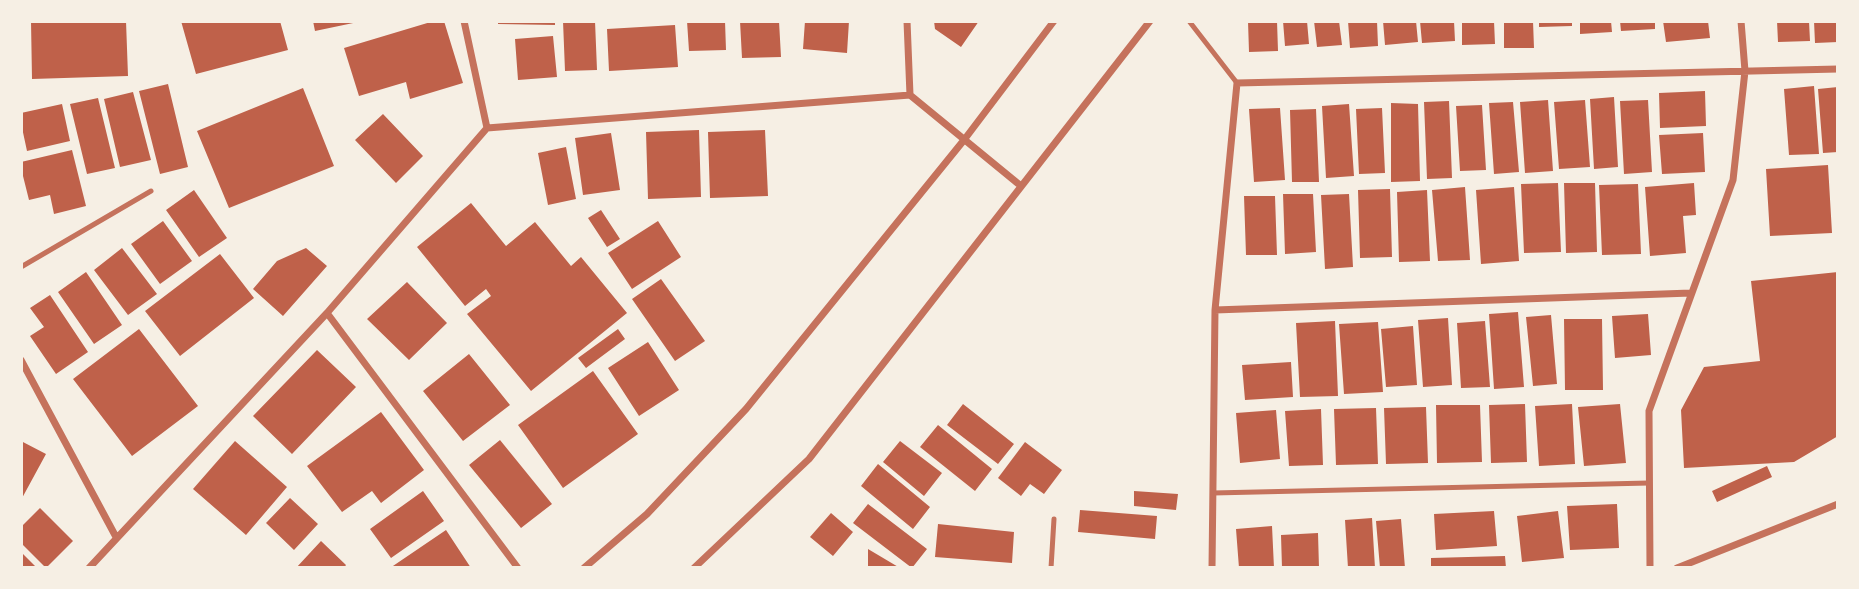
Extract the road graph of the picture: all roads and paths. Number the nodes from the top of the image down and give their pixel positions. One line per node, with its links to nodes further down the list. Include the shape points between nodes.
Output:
1 (464, 21): 11 (street)
2 (907, 21): 10 (street)
3 (1054, 21): 12 (street)
4 (1150, 21): 13 (street)
5 (1189, 21): 9 (lane)
6 (1741, 21): 8 (street)
7 (1838, 69): 8 (street)
8 (1745, 71): 9 (street); 16 (street, via 1733,180)
9 (1237, 82): 17 (street)
10 (910, 95): 11 (street); 12 (street)
11 (487, 128): 18 (street)
12 (964, 140): 13 (street); 27 (street, via 746,409 647,514)
13 (1021, 186): 28 (street, via 809,459)
14 (151, 191): 15 (lane)
15 (21, 267)
16 (1691, 293): 17 (street); 20 (street, via 1649,411)
17 (1215, 310): 21 (street)
18 (327, 313): 24 (street); 26 (street)
19 (21, 360): 24 (street)
20 (1649, 483): 21 (lane); 31 (street)
21 (1213, 494): 30 (street)
22 (1838, 504): 32 (street)
23 (1054, 519): 29 (lane)
24 (116, 537): 25 (street)
25 (89, 568)
26 (519, 568)
27 (584, 568)
28 (694, 568)
29 (1051, 568)
30 (1212, 568)
31 (1650, 568)
32 (1677, 568)

